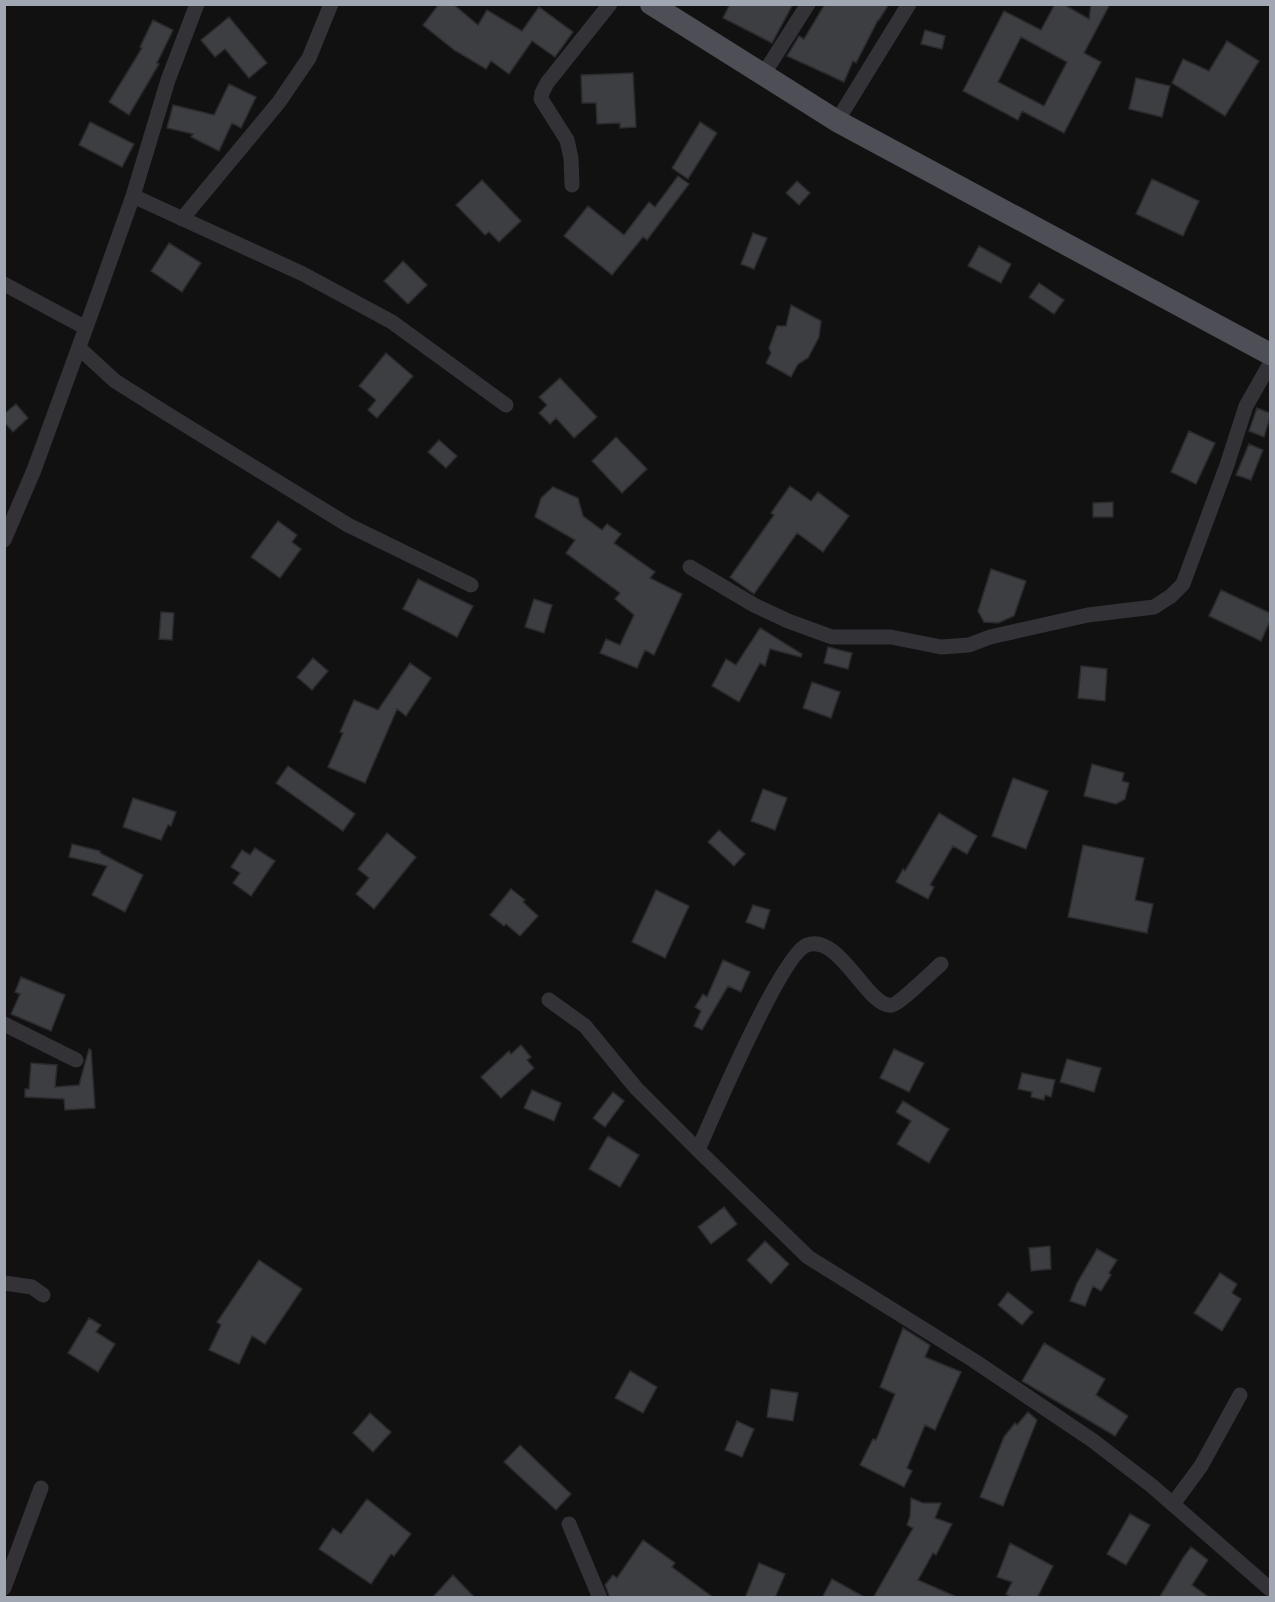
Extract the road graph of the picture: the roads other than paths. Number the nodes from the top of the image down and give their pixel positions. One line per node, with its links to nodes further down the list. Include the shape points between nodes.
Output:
1 (197, 4): 10 (street, via 168,80)
2 (331, 4): 11 (street, via 309,58 279,102)
3 (610, 4): 9 (street, via 542,93 541,99 567,140)
4 (651, 4): 7 (main road)
5 (808, 4): 7 (street)
6 (909, 4): 8 (street)
7 (763, 75): 8 (main road)
8 (837, 122): 15 (main road)
9 (572, 185)
10 (133, 196): 11 (street); 13 (street)
11 (182, 219): 17 (street, via 303,274 392,322)
12 (4, 284): 13 (street)
13 (86, 328): 14 (street)
14 (79, 348): 18 (street); 20 (street, via 124,387 348,525)
15 (1270, 354)
16 (1270, 364): 19 (street, via 1246,406 1183,584 1154,607 1088,615 969,645 941,647 891,637 832,637 754,605)
17 (506, 405)
18 (4, 540)
19 (690, 567)
20 (471, 585)
21 (941, 964): 25 (street, via 898,1003 885,1005 833,951 817,944 802,948 755,1026)
22 (549, 1000): 25 (street, via 585,1026 636,1088)
23 (4, 1024): 24 (street)
24 (76, 1060)
25 (698, 1150): 30 (street, via 808,1257 1053,1413)
26 (4, 1283): 27 (street, via 32,1287)
27 (43, 1295)
28 (1240, 1395): 30 (street, via 1201,1467)
29 (41, 1488): 32 (street)
30 (1173, 1504): 33 (street)
31 (569, 1524): 34 (street)
32 (4, 1588)
33 (1270, 1589)
34 (600, 1598)

